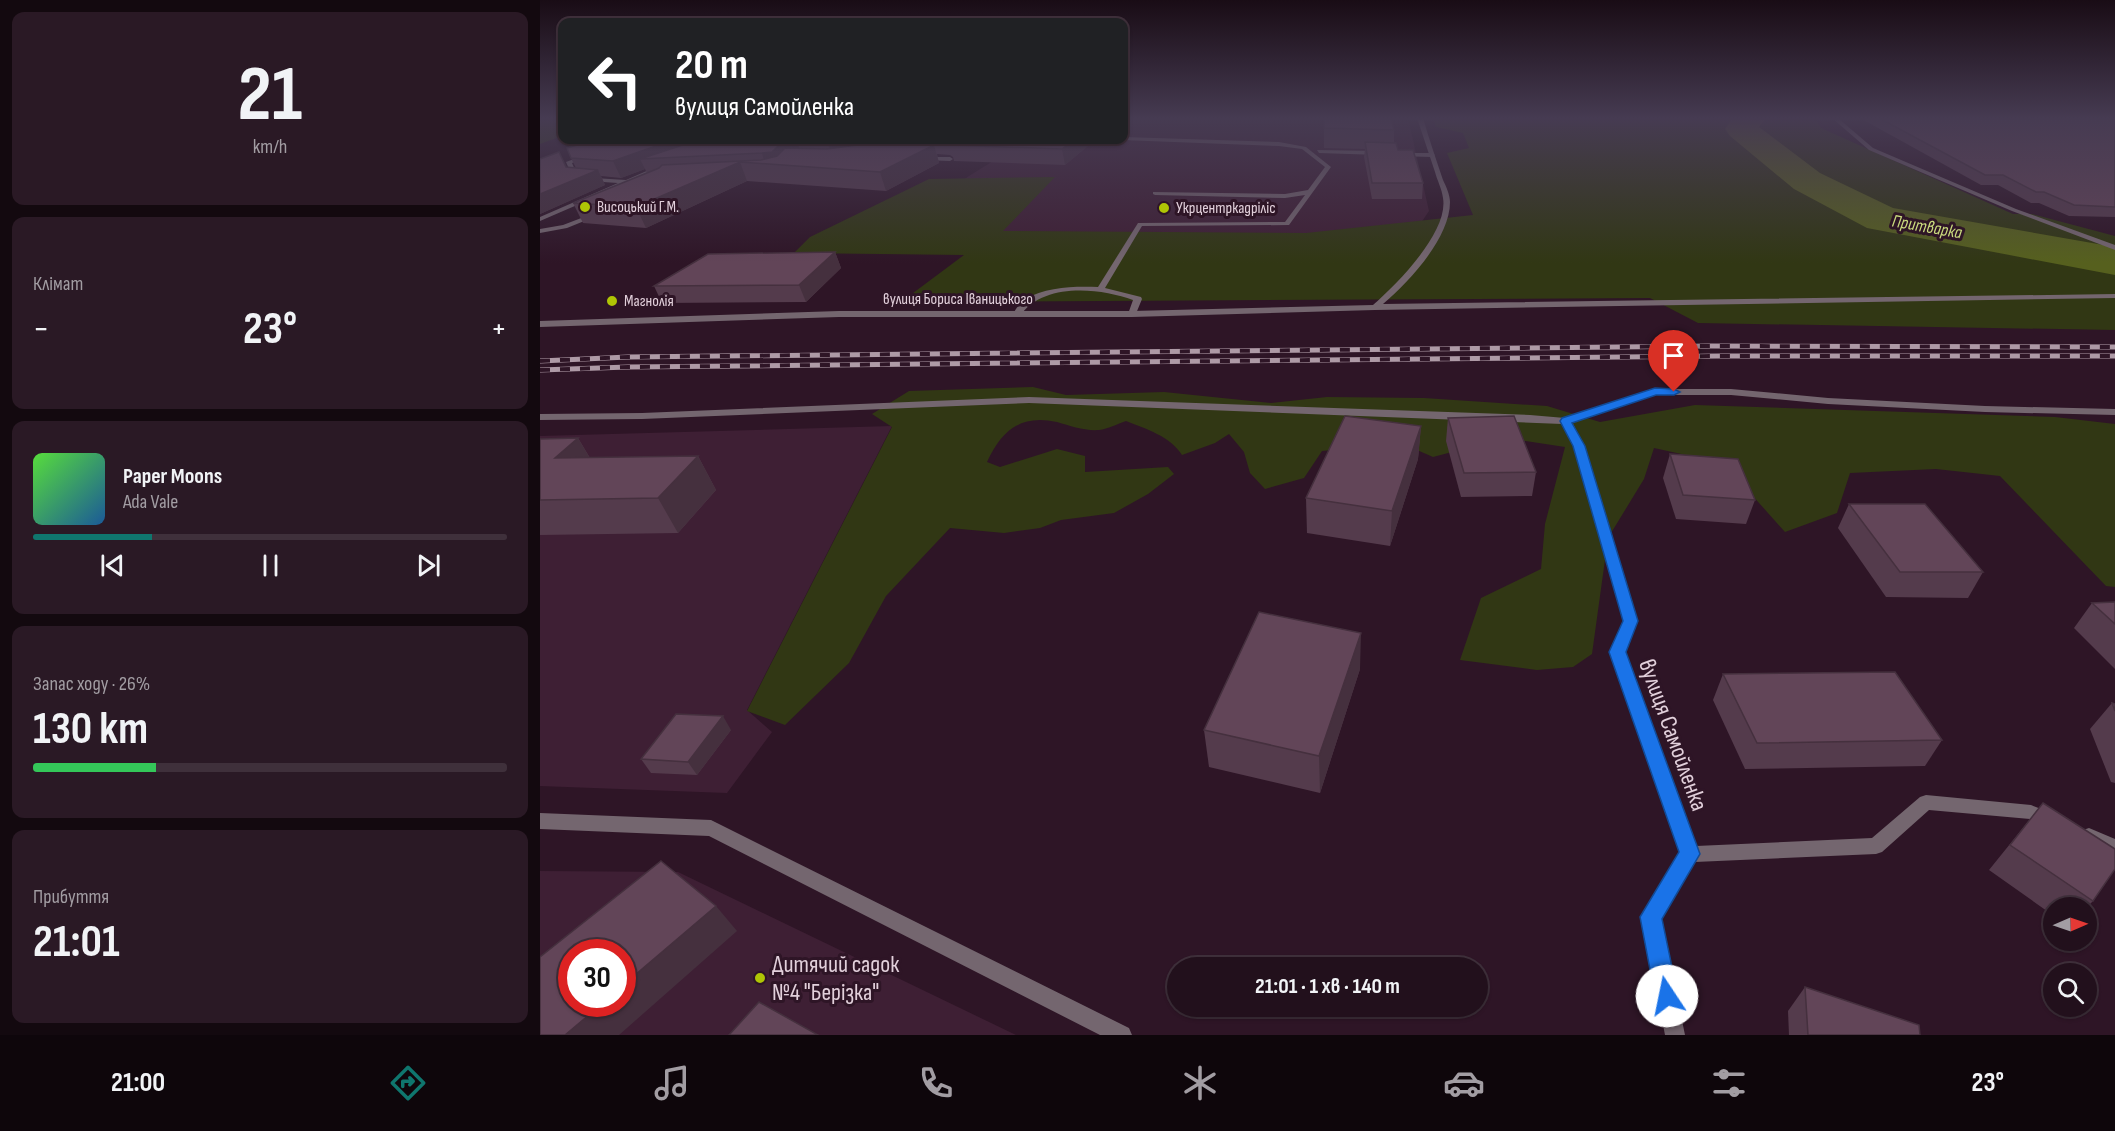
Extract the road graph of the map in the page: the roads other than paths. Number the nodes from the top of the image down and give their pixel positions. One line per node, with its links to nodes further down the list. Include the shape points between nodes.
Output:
1 (571, 166): 7 (street, via 576,179)
2 (663, 166): 7 (street)
3 (1327, 166): 8 (street)
4 (1436, 166): 16 (street, via 1447,200 1443,224 1411,271)
5 (1912, 166): 13 (street)
6 (643, 181): 7 (street)
7 (622, 182): 11 (street)
8 (1310, 192): 9 (street, via 1285,196); 14 (street, via 1287,224 1140,224)
9 (1155, 193)
10 (604, 210): 12 (street, via 565,227)
11 (540, 219)
12 (540, 231)
13 (2115, 248)
14 (1100, 290): 17 (street, via 1059,292 1028,300); 18 (street, via 1138,299)
15 (2115, 296): 16 (street, вулиця Бориса Іваницького)
16 (1375, 307): 18 (street, вулиця Бориса Іваницького)
17 (1017, 314): 18 (street, вулиця Бориса Іваницького); 19 (street, вулиця Бориса Іваницького, via 839,314)
18 (1132, 314)
19 (540, 324)
20 (2115, 412): 22 (street, via 1828,401 1731,392 1655,392)
21 (540, 417): 22 (street, via 1029,400)
22 (1566, 421): 25 (street, вулиця Самойленка, via 1579,446 1630,621 1618,652)
23 (540, 821): 26 (street, via 711,828)
24 (2115, 846): 25 (street, via 2031,812 1926,802 1876,846)
25 (1690, 854): 27 (street, via 1651,917)
26 (1122, 1035)
27 (1675, 1035)

